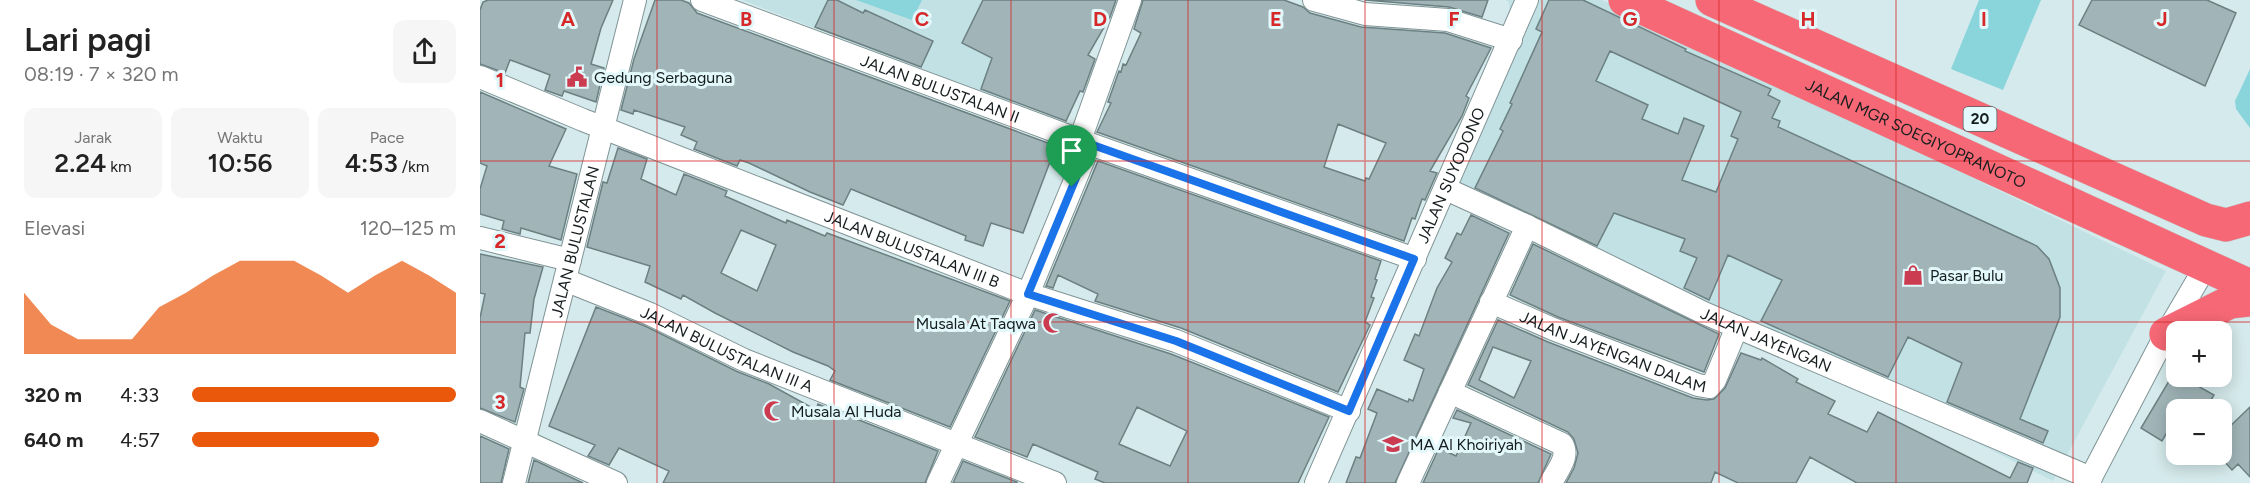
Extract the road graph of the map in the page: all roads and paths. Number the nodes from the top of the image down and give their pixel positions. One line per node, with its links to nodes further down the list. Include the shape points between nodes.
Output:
1 (635, 0): 10 (street, JALAN BULUSTALAN)
2 (702, 0): 11 (street, JALAN BULUSTALAN II)
3 (1130, 0): 11 (street)
4 (1314, 0): 8 (street, via 1365,14 1448,20)
5 (1527, 0): 8 (street, JALAN SUYODONO)
6 (1625, 0): 17 (highway, JALAN MGR SOEGIYOPRANOTO / 20)
7 (1712, 0): 13 (highway, 20, via 2206,220 2226,225)
8 (1511, 39): 12 (street, JALAN SUYODONO)
9 (480, 77): 10 (street, JALAN BULUSTALAN III B)
10 (603, 127): 18 (street, JALAN BULUSTALAN); 20 (street, JALAN BULUSTALAN III B)
11 (1085, 142): 16 (street, JALAN BULUSTALAN II); 20 (street)
12 (1446, 189): 14 (street, JALAN JAYENGAN); 16 (street, JALAN SUYODONO)
13 (2250, 218)
14 (1527, 226): 22 (street); 25 (street, JALAN JAYENGAN)
15 (480, 238): 18 (street, JALAN BULUSTALAN III A)
16 (1414, 259): 28 (street, JALAN SUYODONO)
17 (2206, 266): 19 (highway, 20); 23 (street)
18 (568, 270): 30 (street, JALAN BULUSTALAN); 31 (street, JALAN BULUSTALAN III A, via 744,360)
19 (2250, 286)
20 (1028, 294): 28 (street, JALAN BULUSTALAN III B, via 1176,341); 31 (street)
21 (2250, 300): 24 (highway, via 2230,302)
22 (1493, 303): 25 (street, JALAN JAYENGAN DALAM, via 1709,387); 27 (street)
23 (2174, 321)
24 (2192, 321)
25 (1737, 327): 32 (street, JALAN JAYENGAN)
26 (2166, 334): 32 (street)
27 (1453, 394): 33 (street, via 1562,444 1565,457); 39 (street)
28 (1349, 411): 38 (street, JALAN SUYODONO)
29 (480, 421): 30 (street)
30 (525, 442): 34 (street, JALAN BULUSTALAN); 35 (street)
31 (957, 445): 36 (street); 37 (street, JALAN BULUSTALAN III A)
32 (2090, 480)
33 (1557, 481)
34 (514, 483)
35 (616, 483)
36 (938, 483)
37 (1055, 483)
38 (1316, 483)
39 (1408, 483)

